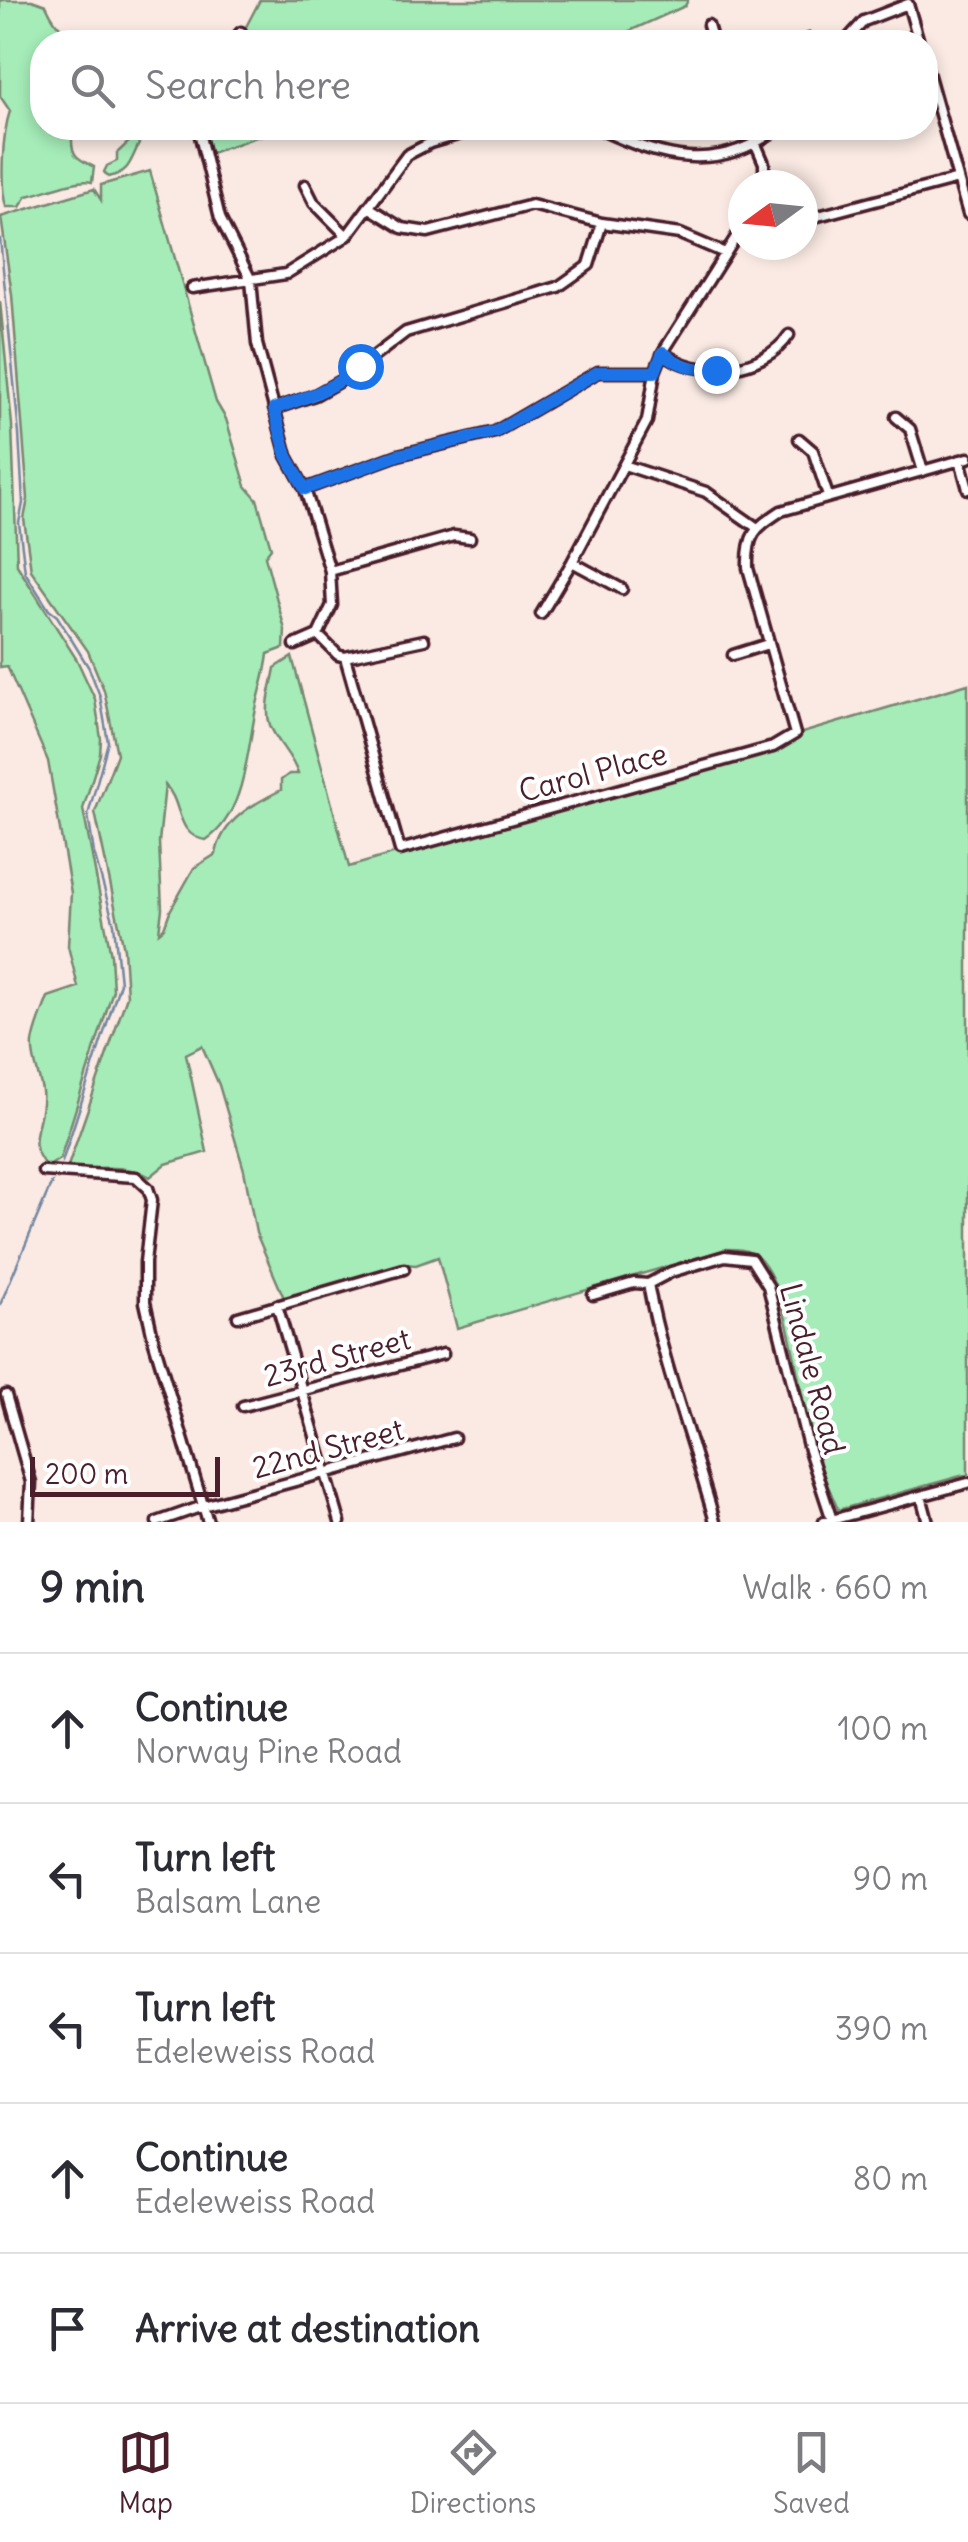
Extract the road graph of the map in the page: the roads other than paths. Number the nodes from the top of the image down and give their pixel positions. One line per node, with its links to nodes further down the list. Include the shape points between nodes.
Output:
1 (908, 2): 4 (street); 5 (street)
2 (708, 25): 3 (street)
3 (710, 30)
4 (856, 30)
5 (916, 30)
6 (938, 108): 14 (street)
7 (200, 140): 23 (street, via 220,218)
8 (440, 140): 16 (street, via 406,155)
9 (623, 140): 12 (street, via 690,157)
10 (755, 140): 12 (street)
11 (762, 140): 12 (street)
12 (757, 144): 13 (street)
13 (764, 170)
14 (958, 179): 17 (street); 18 (street)
15 (306, 185): 20 (street)
16 (370, 208): 19 (street, via 402,228 428,232 532,205); 20 (street)
17 (968, 214)
18 (818, 216)
19 (602, 223): 22 (street, via 680,234); 28 (street, via 589,266 558,286 406,332 347,378)
20 (346, 236): 23 (street, via 286,274)
21 (728, 248): 22 (street)
22 (724, 254): 26 (street)
23 (251, 280): 24 (street); 28 (street, via 257,344)
24 (192, 288)
25 (789, 335): 26 (street, via 781,348 716,370 676,364)
26 (663, 352): 27 (street)
27 (655, 372): 32 (street, via 647,421); 34 (street, via 598,372 495,432 398,455)
28 (274, 409): 34 (street)
29 (896, 417): 33 (street, via 910,428)
30 (800, 440): 36 (street, via 813,451)
31 (964, 459): 33 (street); 35 (street)
32 (624, 466): 37 (street, via 706,492); 39 (street)
33 (924, 471): 36 (street)
34 (305, 489): 40 (street)
35 (968, 489)
36 (828, 496): 37 (street, via 781,510)
37 (756, 527): 45 (street, via 748,568)
38 (470, 538): 40 (street, via 454,536)
39 (572, 562): 41 (street); 42 (street)
40 (330, 571): 43 (street, via 332,605)
41 (622, 589)
42 (541, 614)
43 (318, 635): 46 (street); 48 (street)
44 (424, 640): 48 (street)
45 (768, 644): 47 (street); 48 (street, Carol Place, via 795,734 772,747 400,850)
46 (295, 645)
47 (734, 655)
48 (345, 658)
49 (42, 1171): 63 (street, via 136,1177 148,1188 145,1302)
50 (404, 1269): 53 (street)
51 (648, 1284): 52 (street); 64 (street, Lindale Road, via 725,1256 751,1260 768,1286); 69 (street)
52 (592, 1296)
53 (278, 1305): 54 (street); 56 (street)
54 (238, 1317)
55 (443, 1354): 56 (street, 23rd Street)
56 (302, 1390): 58 (street, 23rd Street); 60 (street)
57 (6, 1396): 65 (street, via 30,1482)
58 (242, 1406)
59 (454, 1438): 60 (street, 22nd Street)
60 (327, 1473): 63 (street, 22nd Street); 68 (street)
61 (968, 1483): 62 (street)
62 (921, 1496): 64 (street); 70 (street)
63 (204, 1506): 66 (street, 22nd Street); 67 (street)
64 (828, 1521)
65 (29, 1522)
66 (157, 1522)
67 (208, 1522)
68 (340, 1522)
69 (715, 1522)
70 (928, 1522)

